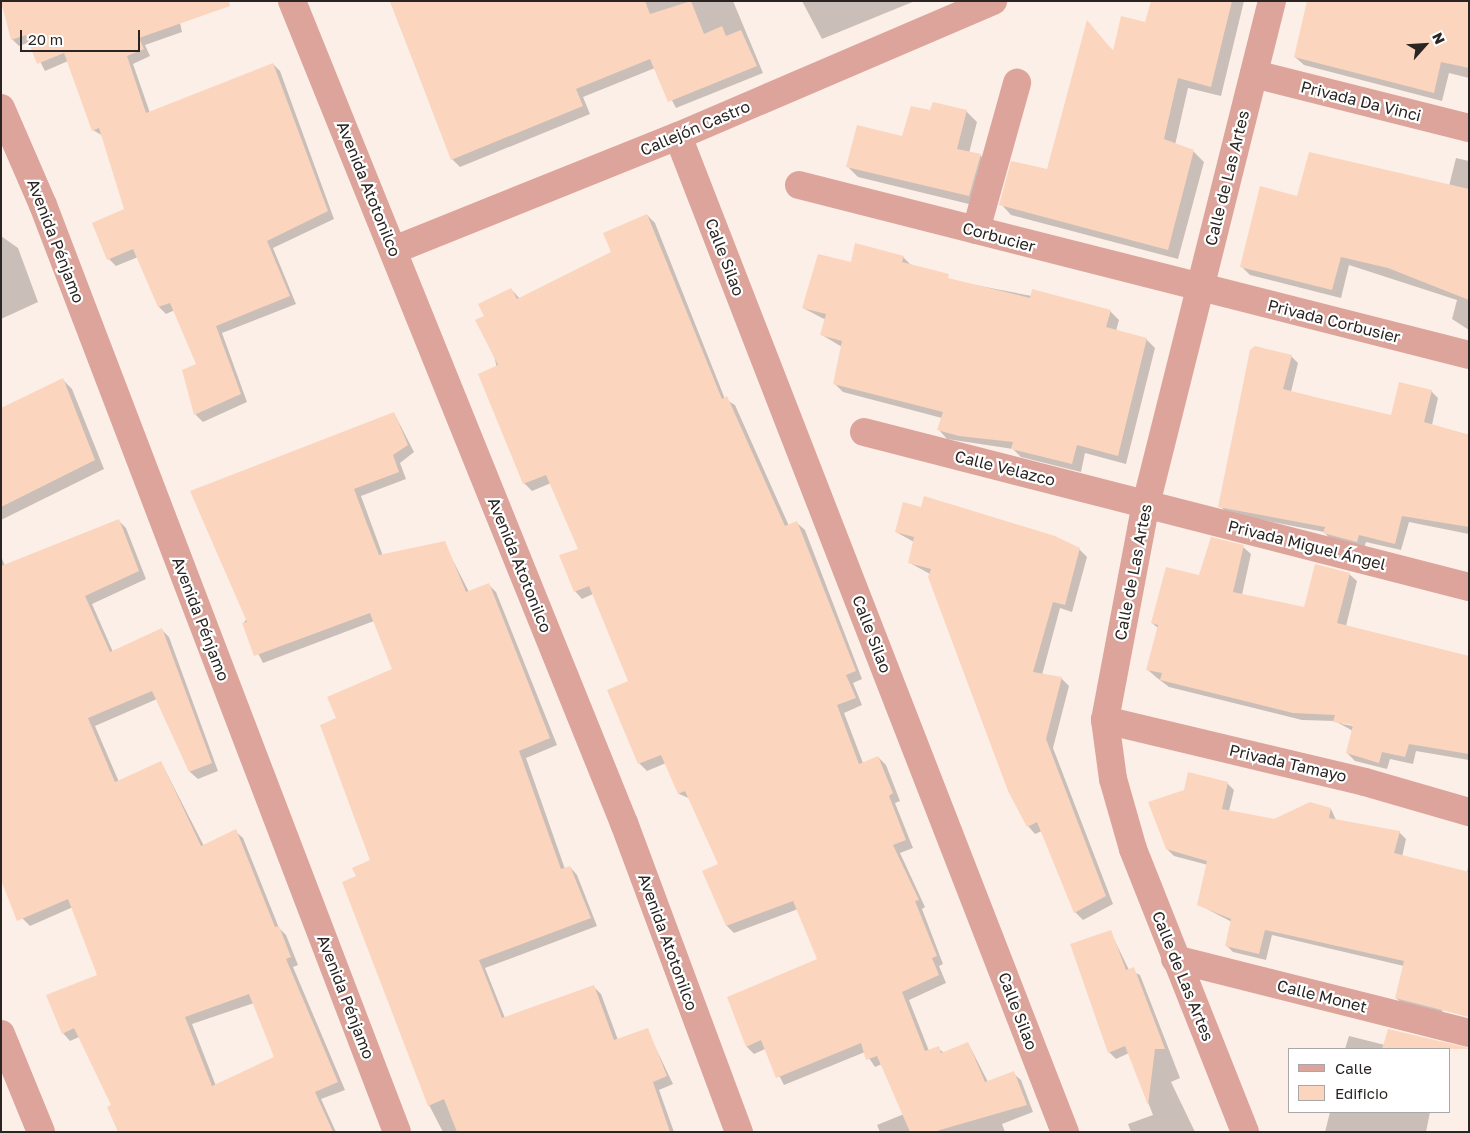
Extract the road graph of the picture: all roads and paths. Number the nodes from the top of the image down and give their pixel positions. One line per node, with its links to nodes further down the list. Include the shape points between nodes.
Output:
1 (292, 1): 11 (street, Avenida Atotonilco)
2 (993, 1): 8 (street, Callejón Castro)
3 (1272, 1): 4 (street, Calle de Las Artes)
4 (1254, 74): 7 (street, Privada Da Vinci); 12 (street, Calle de Las Artes)
5 (1017, 83): 10 (street)
6 (1, 108): 23 (street, Avenida Pénjamo, via 43,205)
7 (1469, 128)
8 (678, 136): 11 (street, Callejón Castro); 25 (street, Calle Silao)
9 (798, 185): 10 (street, Corbucier)
10 (976, 230): 12 (street, Corbucier)
11 (394, 250): 24 (street, Avenida Atotonilco, via 624,823)
12 (1200, 287): 13 (street, Privada Corbusier); 15 (street, Calle de Las Artes)
13 (1469, 355)
14 (864, 432): 15 (street, Calle Velazco)
15 (1146, 504): 16 (street, Privada Miguel Ángel); 17 (street, Calle de Las Artes)
16 (1469, 587)
17 (1105, 720): 18 (street, Privada Tamayo, via 1365,782); 19 (street, Calle de Las Artes, via 1115,788)
18 (1469, 812)
19 (1175, 959): 20 (street, Calle Monet); 26 (street, Calle de Las Artes)
20 (1469, 1033)
21 (1, 1034): 22 (street)
22 (40, 1132)
23 (397, 1132)
24 (739, 1132)
25 (1065, 1132)
26 (1245, 1132)

